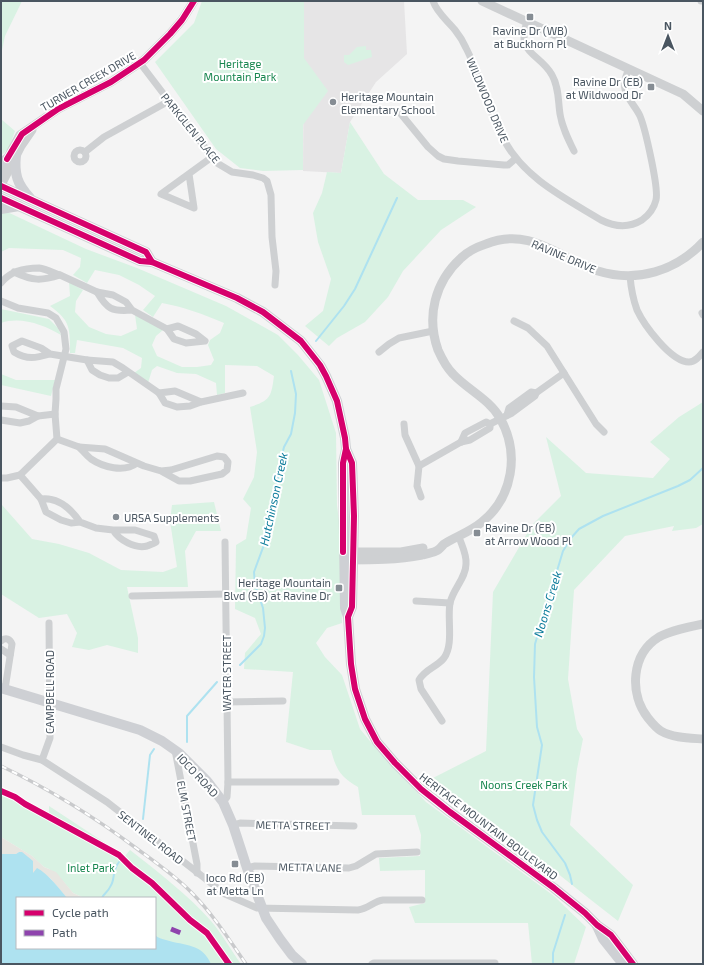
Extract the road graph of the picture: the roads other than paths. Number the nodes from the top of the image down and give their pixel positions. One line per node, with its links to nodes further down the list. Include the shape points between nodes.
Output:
1 (194, 1): 5 (street, TURNER CREEK DRIVE, via 170,34)
2 (433, 1): 14 (street, WILDWOOD DRIVE, via 466,48 499,131)
3 (482, 1): 4 (street)
4 (527, 22): 6 (street); 10 (street, via 524,44 529,53 552,75 558,91 561,119)
5 (140, 63): 7 (street, PARKGLEN PLACE); 13 (street, TURNER CREEK DRIVE, via 20,135)
6 (629, 69): 8 (street, via 683,94); 14 (street, WILDWOOD DRIVE, via 624,88 642,120 656,185 656,200 647,217 627,226 608,223 543,184)
7 (169, 102): 11 (street, via 108,134); 12 (street, PARKGLEN PLACE)
8 (703, 111)
9 (401, 114): 14 (street, via 434,153 444,159 504,165)
10 (574, 151)
11 (85, 152)
12 (212, 157): 16 (street); 28 (street, PARKGLEN PLACE, via 232,172 253,175 267,181 271,195)
13 (8, 158): 15 (street, TURNER CREEK DRIVE); 17 (street, TURNER CREEK DRIVE); 19 (main road, via 24,191)
14 (516, 158)
15 (1, 170)
16 (189, 174): 16 (street, via 194,208 161,194)
17 (1, 186): 19 (main road, HERITAGE MOUNTAIN BOULEVARD)
18 (1, 198): 20 (main road, HERITAGE MOUNTAIN BOULEVARD)
19 (33, 200): 23 (main road, HERITAGE MOUNTAIN BOULEVARD, via 146,252)
20 (18, 206): 21 (main road); 23 (main road, HERITAGE MOUNTAIN BOULEVARD, via 140,261)
21 (1, 209)
22 (703, 242): 26 (street, RAVINE DRIVE, via 685,259 666,269)
23 (152, 262): 65 (main road, HERITAGE MOUNTAIN BOULEVARD, via 263,312 301,341 320,365 339,409 346,449 343,463)
24 (14, 272): 25 (street, via 40,268); 25 (street, via 26,278 44,280); 27 (street)
25 (60, 275): 29 (street)
26 (630, 276): 34 (street, RAVINE DRIVE, via 598,271 535,242 515,239 491,242 468,252 444,278 432,314); 36 (street, via 638,312 669,352 684,361 694,361)
27 (1, 283)
28 (275, 285)
29 (97, 292): 31 (street, via 113,295 126,302); 31 (street, via 105,306 120,311)
30 (1, 301): 38 (street, via 18,308 48,313 56,318 64,332)
31 (132, 310): 33 (street)
32 (514, 322): 41 (street, via 528,328 547,346)
33 (167, 329)
34 (433, 331): 35 (street, via 400,338); 48 (street, RAVINE DRIVE, via 449,370)
35 (379, 352)
36 (703, 352)
37 (50, 354): 38 (street)
38 (64, 357): 39 (street); 46 (street, via 56,389)
39 (87, 360): 40 (street, via 112,362); 40 (street, via 92,370 109,378 118,378)
40 (128, 372): 42 (street)
41 (564, 373): 48 (street); 51 (street, via 596,424)
42 (159, 393): 44 (street, via 175,392); 44 (street, via 165,403 177,407)
43 (243, 393): 44 (street)
44 (201, 402)
45 (1, 406): 47 (street, via 16,407)
46 (55, 414): 47 (street); 52 (street)
47 (38, 416): 49 (street, via 20,423)
48 (504, 417): 55 (street, via 490,424 490,428 470,440 461,442); 63 (street, RAVINE DRIVE, via 512,453 508,485 502,500 488,517)
49 (1, 420)
50 (404, 424): 55 (street, via 405,435)
51 (604, 432)
52 (57, 439): 53 (street); 57 (street)
53 (79, 447): 54 (street, via 105,449); 54 (street, via 90,458 106,466 132,467)
54 (137, 463): 56 (street)
55 (418, 466): 59 (street, via 417,486)
56 (161, 471): 56 (street, via 179,481 190,481 222,474 227,470 228,462 224,457 217,456)
57 (20, 475): 58 (street); 60 (street)
58 (1, 478)
59 (421, 497)
60 (41, 499): 61 (street, via 48,498 63,505); 61 (street, via 46,512 51,515 71,523)
61 (80, 522): 62 (street, via 96,528)
62 (113, 530): 62 (street, via 117,537 129,544 147,546 156,542 154,536 135,530)
63 (459, 537): 65 (street, RAVINE DRIVE, via 436,551 409,557); 69 (street, via 466,568)
64 (225, 542): 66 (street, WATER STREET)
65 (348, 556): 94 (main road, HERITAGE MOUNTAIN BOULEVARD, via 352,608 348,617 351,664 355,688 365,719 377,742 421,789 554,888)
66 (226, 594): 67 (street); 77 (street, WATER STREET)
67 (132, 596)
68 (416, 601): 69 (street)
69 (450, 603): 79 (street, via 447,652 437,665 419,673 419,684)
70 (49, 623): 78 (street, CAMPBELL ROAD)
71 (703, 624): 80 (street, via 669,633 652,643 642,655 635,681 640,705 661,731 673,736)
72 (1, 641): 74 (street, via 8,639 11,642)
73 (1, 649): 74 (street)
74 (10, 655): 75 (street)
75 (3, 689): 78 (main road, IOCO ROAD)
76 (283, 701): 77 (street)
77 (226, 702): 84 (street, WATER STREET)
78 (49, 703): 82 (main road, IOCO ROAD, via 140,730); 83 (street, CAMPBELL ROAD, via 50,738)
79 (442, 721)
80 (703, 739)
81 (1, 747): 83 (street)
82 (175, 750): 86 (main road, IOCO ROAD, via 207,781); 91 (street, ELM STREET)
83 (42, 760): 91 (street, SENTINEL ROAD, via 107,802)
84 (228, 782): 85 (street); 86 (street, WATER STREET, via 227,797)
85 (336, 782)
86 (223, 802): 87 (main road, IOCO ROAD)
87 (233, 825): 88 (street, METTA STREET, via 240,823); 90 (main road, IOCO ROAD)
88 (354, 826)
89 (417, 852): 90 (street, METTA LANE, via 376,854 349,868)
90 (247, 868): 93 (main road, IOCO ROAD)
91 (197, 873): 93 (street, SENTINEL ROAD, via 225,894)
92 (422, 900): 93 (street, SENTINEL ROAD, via 383,900 358,910)
93 (262, 908): 96 (main road, IOCO ROAD, via 280,939)
94 (596, 925): 98 (main road, HERITAGE MOUNTAIN BOULEVARD, via 603,939); 99 (main road, HERITAGE MOUNTAIN BOULEVARD, via 611,935)
95 (495, 963): 97 (street)
96 (302, 964)
97 (372, 964)
98 (623, 964)
99 (633, 964)

